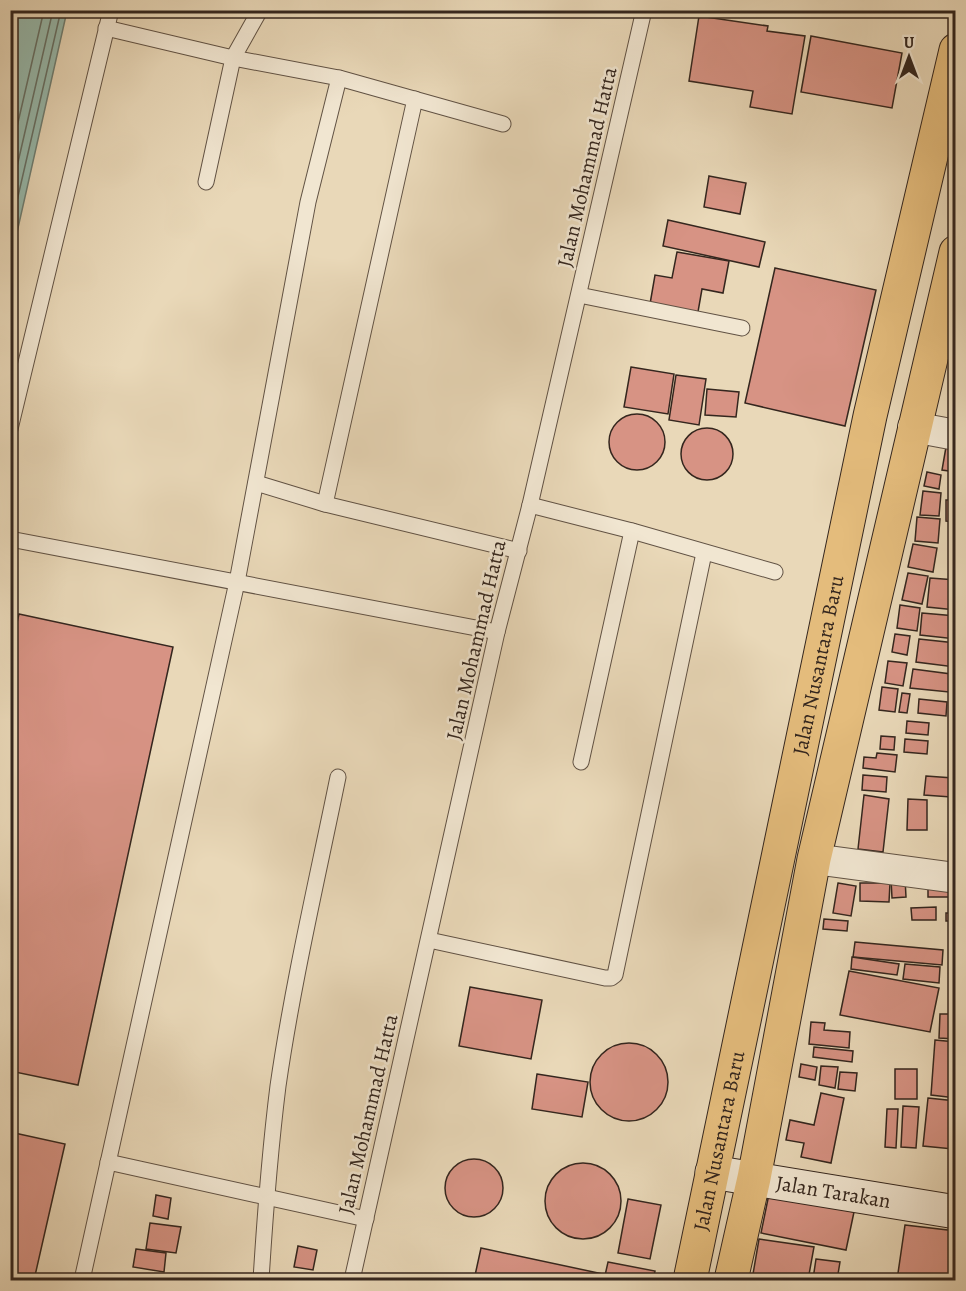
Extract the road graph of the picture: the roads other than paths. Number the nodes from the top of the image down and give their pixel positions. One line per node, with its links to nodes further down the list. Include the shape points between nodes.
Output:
1 (111, 10): 4 (lane)
2 (260, 10): 6 (lane)
3 (644, 10): 12 (lane, Jalan Mohammad Hatta)
4 (106, 28): 6 (lane); 15 (lane)
5 (956, 50): 33 (highway, Jalan Nusantara Baru, via 870,416)
6 (233, 58): 7 (lane); 10 (lane)
7 (339, 78): 8 (lane); 17 (lane, via 308,202)
8 (415, 99): 9 (lane); 18 (lane)
9 (503, 124)
10 (206, 182)
11 (956, 252): 14 (highway, Jalan Nusantara Baru)
12 (579, 295): 13 (lane); 19 (lane, Jalan Mohammad Hatta)
13 (742, 328)
14 (914, 427): 16 (street); 29 (highway, Jalan Nusantara Baru)
15 (10, 429)
16 (956, 435)
17 (256, 483): 18 (lane); 25 (lane)
18 (325, 504): 22 (lane)
19 (530, 504): 20 (lane); 22 (lane, Jalan Mohammad Hatta)
20 (632, 531): 23 (lane); 27 (lane)
21 (10, 538): 25 (lane)
22 (519, 551): 26 (lane, Jalan Mohammad Hatta)
23 (704, 553): 24 (lane); 31 (lane, via 615,975 605,978)
24 (775, 572)
25 (237, 582): 26 (lane); 32 (lane)
26 (497, 632): 31 (lane, Jalan Mohammad Hatta)
27 (581, 762)
28 (338, 777): 35 (lane, via 294,990)
29 (814, 859): 30 (street); 34 (highway, Jalan Nusantara Baru)
30 (956, 878)
31 (429, 940): 37 (lane, Jalan Mohammad Hatta)
32 (108, 1162): 35 (lane); 38 (lane)
33 (712, 1172): 34 (main road, Jalan Tarakan); 41 (highway, Jalan Nusantara Baru)
34 (754, 1178): 36 (main road, Jalan Tarakan); 42 (highway, Jalan Nusantara Baru)
35 (266, 1197): 37 (lane); 39 (lane)
36 (956, 1212)
37 (366, 1219): 40 (lane, Jalan Mohammad Hatta)
38 (82, 1281)
39 (261, 1281)
40 (352, 1281)
41 (690, 1281)
42 (730, 1281)

